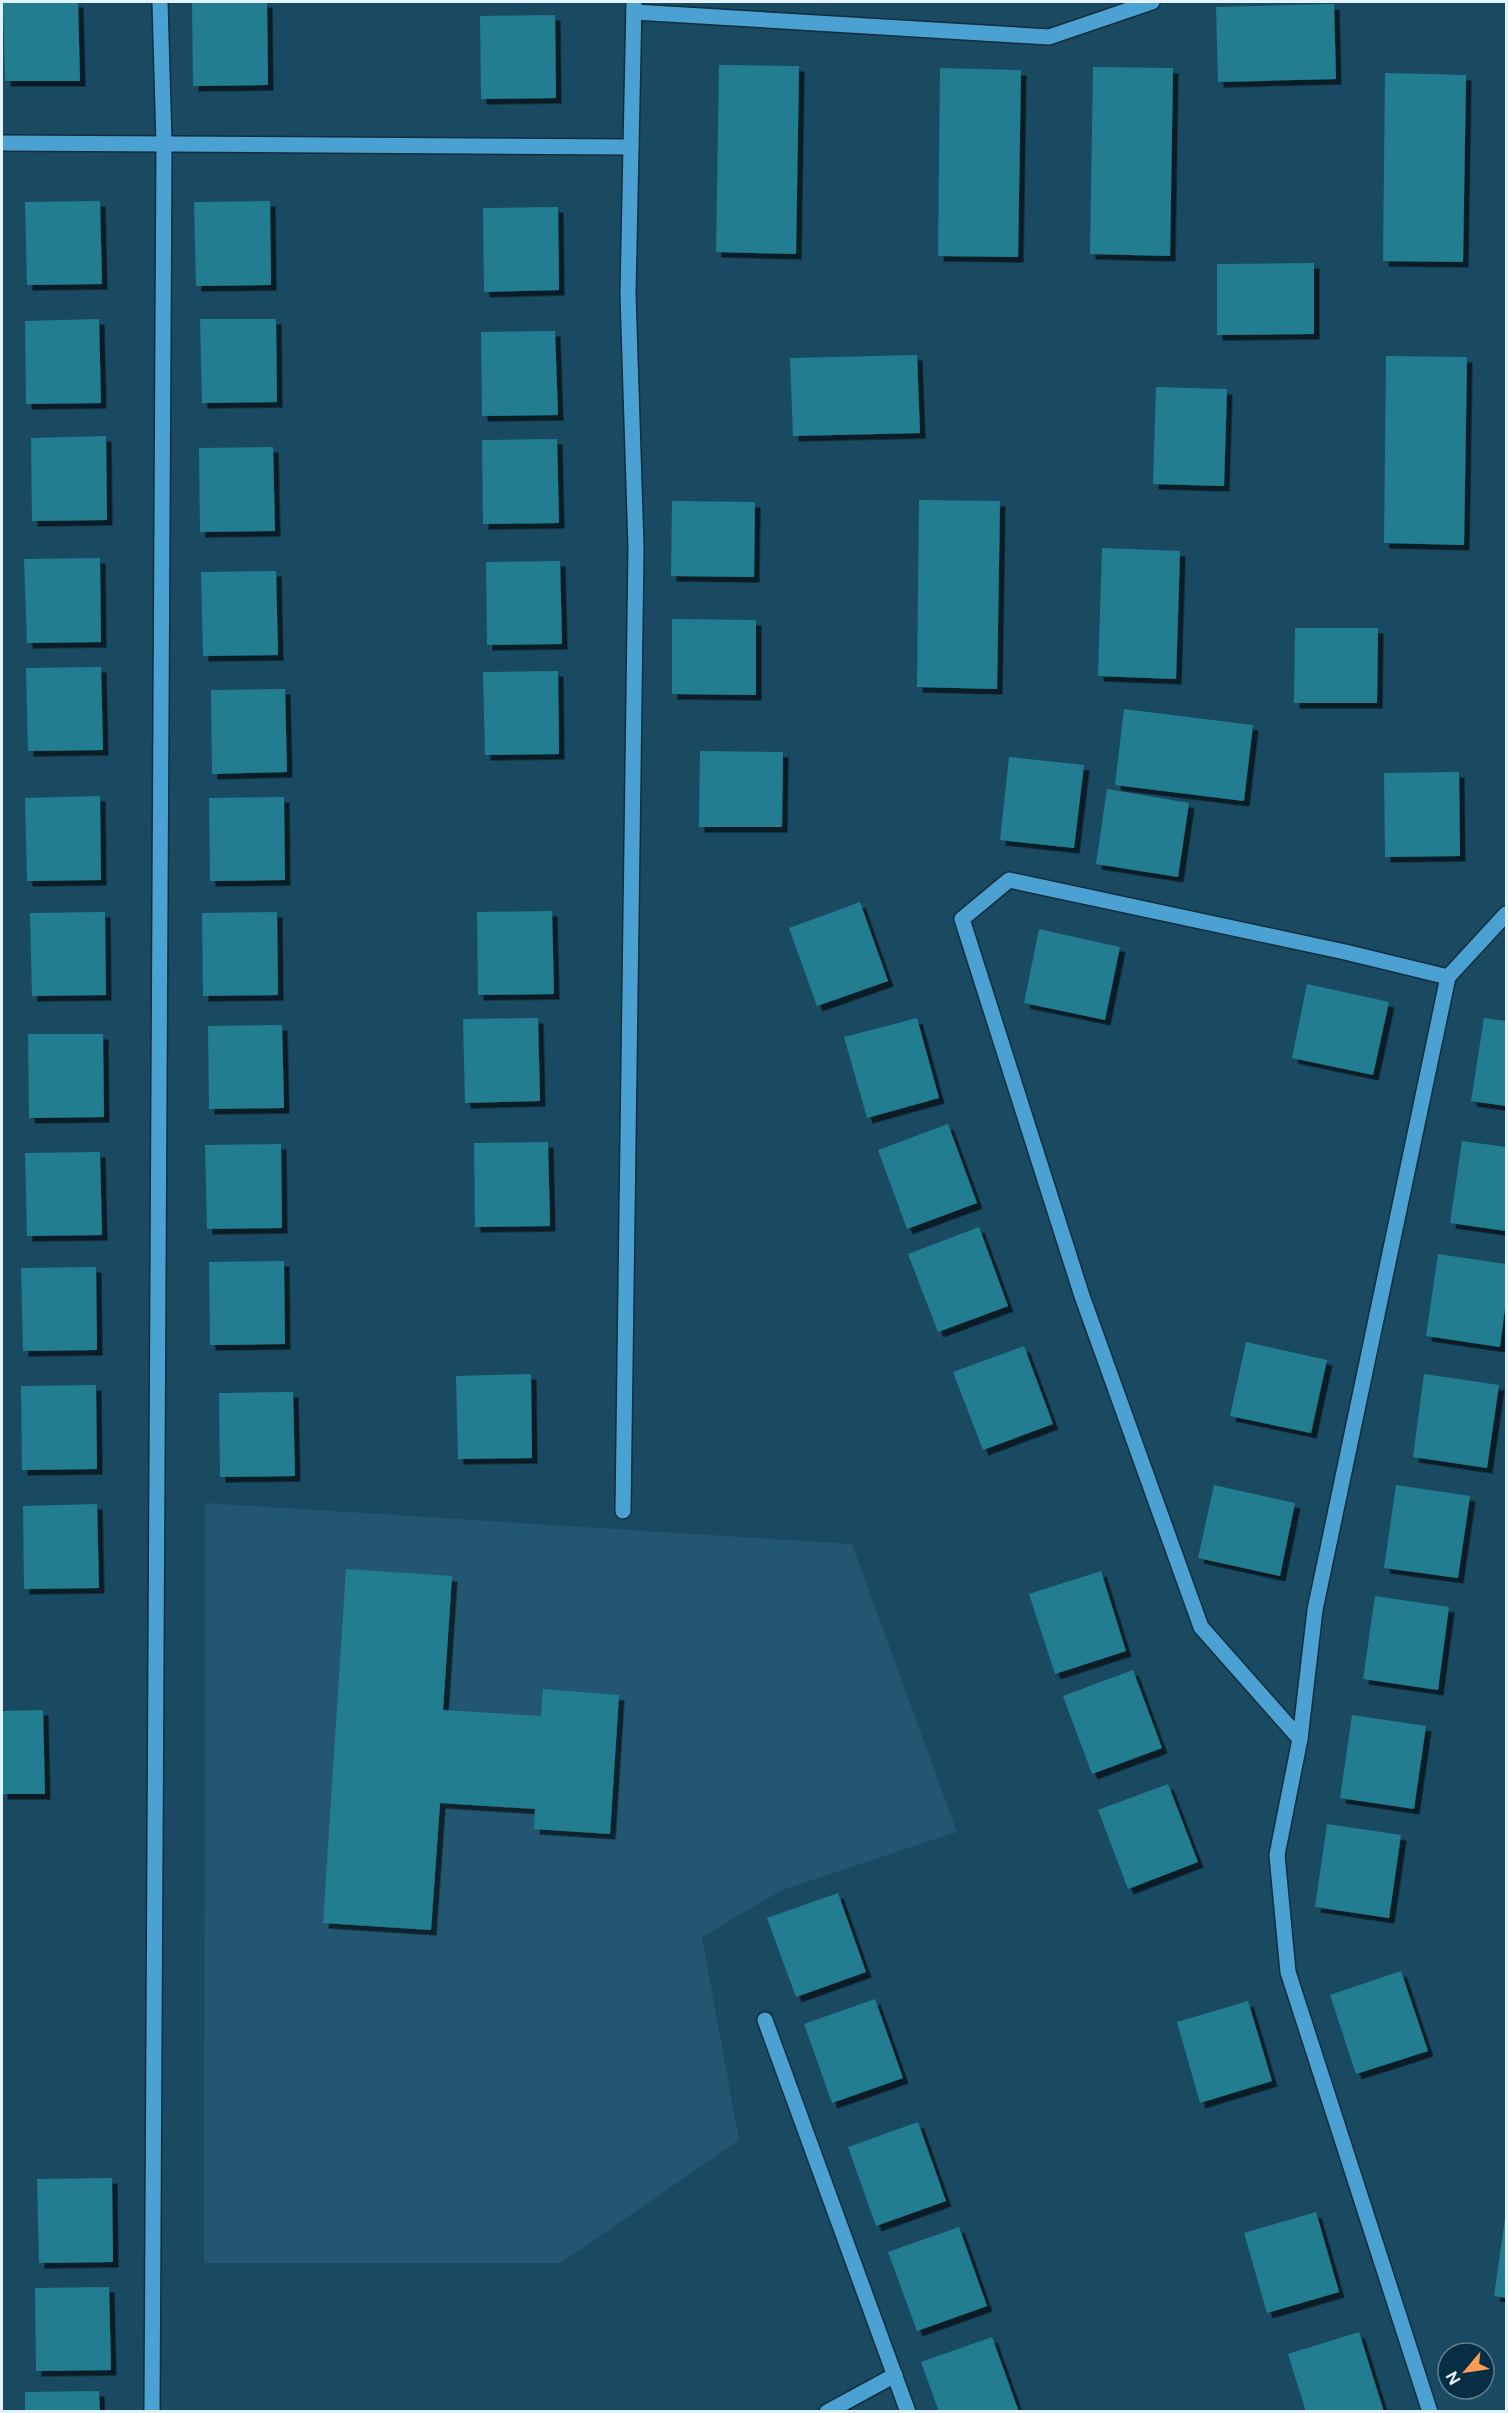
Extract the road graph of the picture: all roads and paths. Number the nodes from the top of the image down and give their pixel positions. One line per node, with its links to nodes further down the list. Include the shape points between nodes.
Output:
1 (160, 2): 5 (street)
2 (1152, 2): 3 (street, via 1049,37)
3 (634, 7): 6 (street)
4 (2, 143): 5 (street)
5 (164, 144): 6 (street); 13 (street)
6 (631, 147): 9 (street, via 628,294 636,548)
7 (1505, 920): 8 (street)
8 (1449, 977): 10 (street, via 1315,1610); 10 (street, via 1009,880 962,919 1082,1296 1201,1627)
9 (622, 1511)
10 (1300, 1739): 16 (street, via 1277,1856 1288,1972)
11 (765, 2020): 12 (street)
12 (895, 2375): 14 (street); 15 (street)
13 (152, 2412)
14 (827, 2412)
15 (908, 2412)
16 (1430, 2412)

